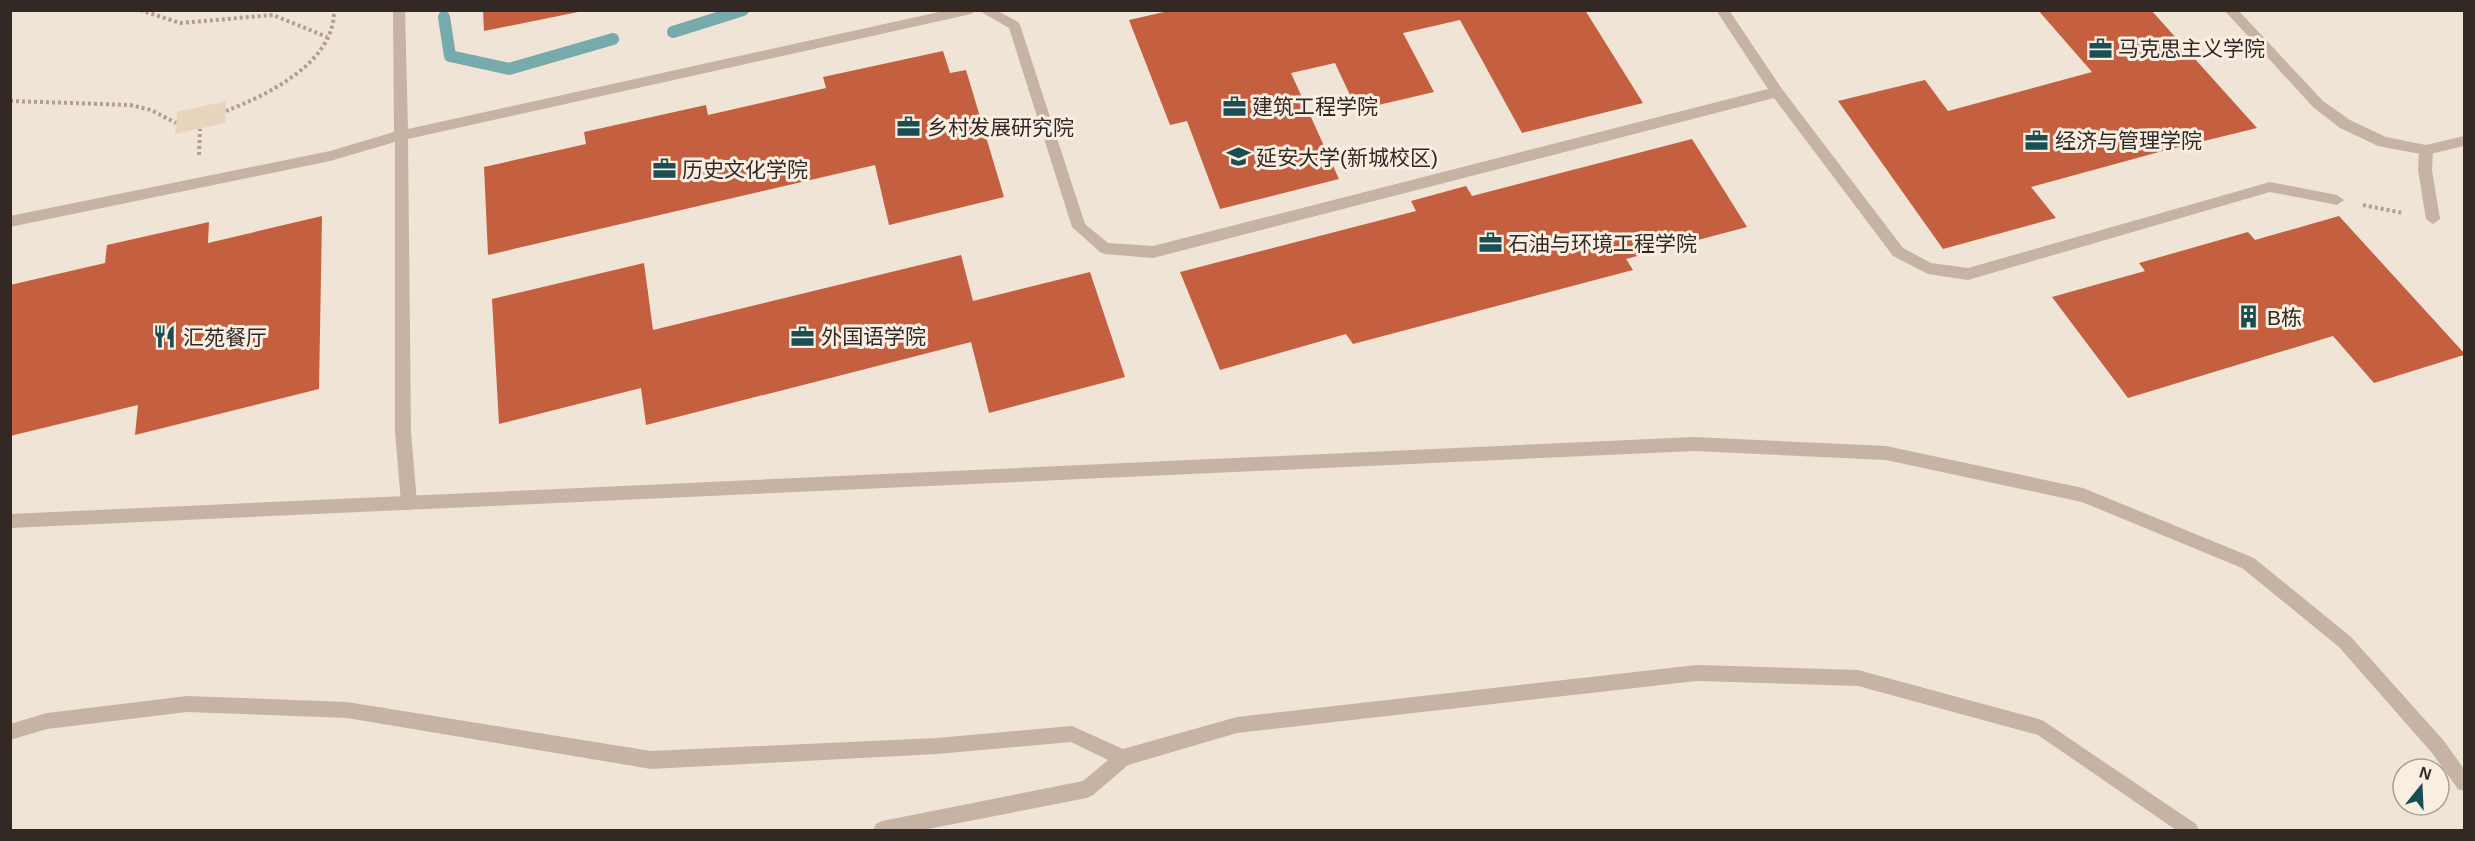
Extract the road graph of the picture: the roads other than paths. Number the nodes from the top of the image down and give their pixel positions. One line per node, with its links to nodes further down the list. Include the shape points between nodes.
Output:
1 (399, 10): 7 (street)
2 (971, 10): 7 (street)
3 (984, 10): 6 (street, via 1014,25 1079,227 1105,248 1153,252)
4 (1722, 10): 6 (street)
5 (2230, 10): 9 (street, via 2318,104 2345,124 2383,142)
6 (1777, 92): 10 (street, via 1898,252 1928,268 1968,273 2270,187)
7 (401, 135): 12 (street, via 330,156); 13 (street, via 403,431)
8 (2464, 141): 9 (street)
9 (2426, 150): 11 (street, via 2425,170)
10 (2337, 200)
11 (2433, 219)
12 (10, 222)
13 (409, 503): 14 (street); 17 (street, via 1694,444 1886,453 2083,495 2248,563 2345,642 2438,747)
14 (10, 521)
15 (10, 732): 16 (street, via 47,721 187,704 347,710 651,760 937,746 1072,734)
16 (1123, 758): 18 (street, via 1087,789); 19 (street, via 1237,725 1697,673 1858,678 2042,728)
17 (2464, 783)
18 (882, 831)
19 (2190, 831)

